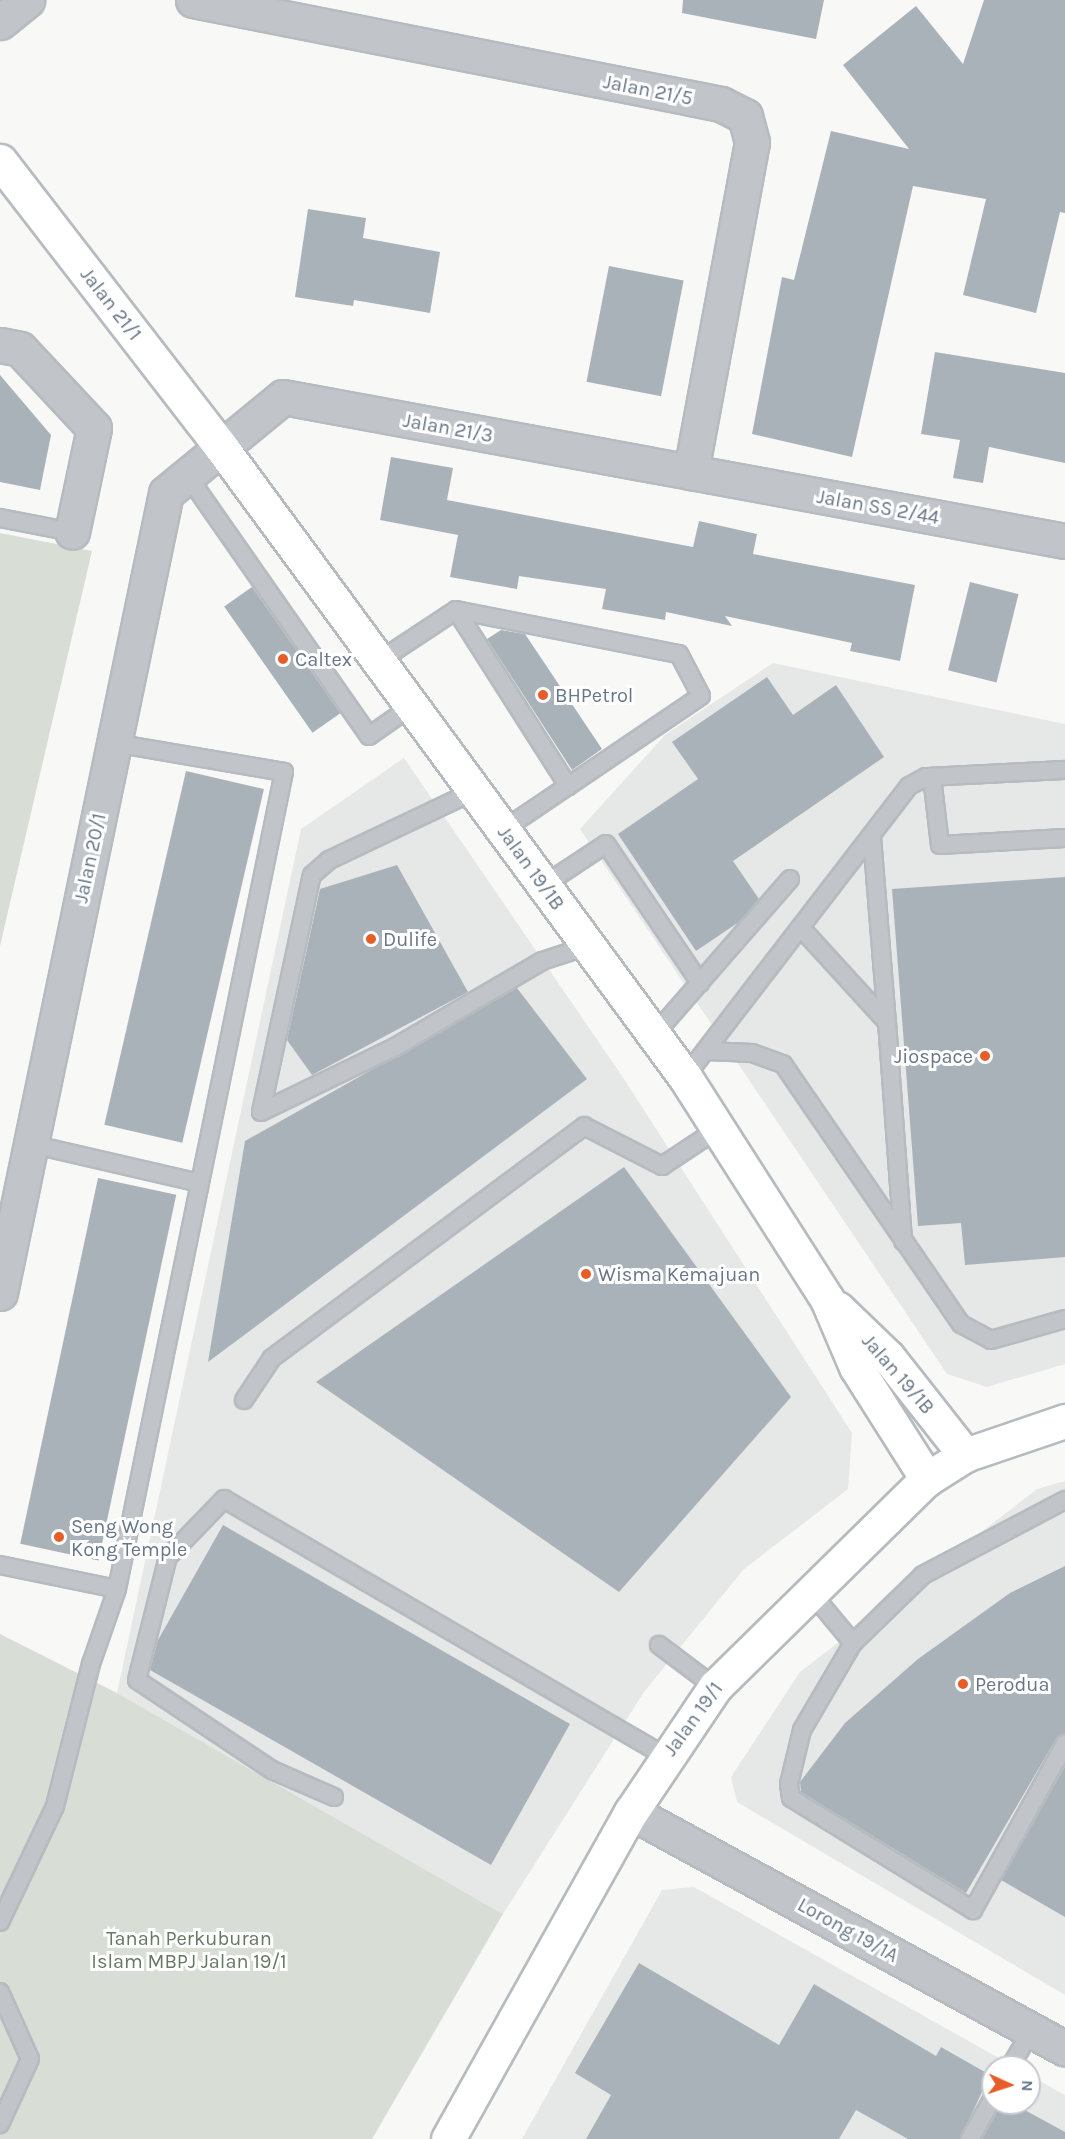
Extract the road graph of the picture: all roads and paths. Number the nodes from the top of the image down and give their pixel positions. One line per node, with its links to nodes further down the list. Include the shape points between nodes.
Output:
1 (27, 0): 3 (street)
2 (193, 0): 7 (street, Jalan 21/5, via 721,104 745,116 752,142)
3 (0, 22)
4 (0, 161): 6 (street, Jalan 21/1)
5 (0, 345): 10 (street, via 20,349 94,428)
6 (221, 447): 7 (street, Jalan 21/3, via 283,397); 8 (street, Jalan 20/1); 13 (street, Jalan 19/1B)
7 (691, 472): 11 (street, Jalan SS 2/44)
8 (187, 476): 14 (lane, via 369,736); 15 (street, Jalan 20/1, via 166,493)
9 (0, 518): 10 (lane)
10 (72, 532)
11 (1065, 541)
12 (456, 610): 13 (lane); 18 (lane); 18 (lane, via 679,654 701,696)
13 (379, 661): 14 (street, Jalan 19/1B)
14 (412, 706): 19 (street, Jalan 19/1B)
15 (114, 743): 33 (street, Jalan 20/1); 34 (lane, via 284,772)
16 (1065, 770): 17 (lane)
17 (932, 777): 21 (lane, via 909,786); 22 (lane, via 940,845)
18 (568, 786): 20 (lane)
19 (474, 791): 20 (street, Jalan 19/1B); 26 (lane, via 329,860 312,875 261,1112 395,1047 542,961)
20 (503, 830): 24 (street, Jalan 19/1B)
21 (872, 837): 25 (lane); 28 (lane)
22 (1065, 838)
23 (790, 879): 27 (lane)
24 (544, 885): 26 (street, Jalan 19/1B); 27 (lane, via 606,844)
25 (801, 929): 28 (lane); 30 (lane)
26 (588, 946): 29 (street, Jalan 19/1B)
27 (700, 983): 29 (lane)
28 (887, 1022): 35 (lane)
29 (654, 1035): 31 (street, Jalan 19/1B)
30 (707, 1051): 31 (lane); 35 (lane, via 777,1058)
31 (685, 1077): 32 (street, Jalan 19/1B)
32 (718, 1129): 37 (street, Jalan 19/1B); 39 (lane, via 662,1166 584,1126 272,1358)
33 (31, 1144): 34 (lane); 36 (street, Jalan 20/1)
34 (200, 1183): 45 (lane)
35 (903, 1242): 38 (lane, via 961,1324 991,1340)
36 (0, 1293)
37 (826, 1299): 41 (street, Jalan 19/1B, via 888,1357); 42 (street, Jalan 19/1B, via 856,1367)
38 (1065, 1319)
39 (244, 1400)
40 (1065, 1421): 41 (street, Jalan 19/1)
41 (965, 1455): 42 (street, Jalan 19/1)
42 (927, 1479): 46 (street, Jalan 19/1)
43 (1065, 1500): 47 (lane, via 923,1575)
44 (0, 1565): 45 (lane)
45 (117, 1589): 54 (lane, via 91,1664 55,1806)
46 (809, 1590): 47 (lane); 49 (street, Jalan 19/1)
47 (853, 1643): 50 (lane, via 802,1730 789,1784 791,1798 973,1910)
48 (659, 1645): 49 (lane)
49 (715, 1687): 51 (street, Jalan 19/1)
50 (1065, 1744)
51 (665, 1756): 52 (lane, via 224,1499 168,1557 137,1680 272,1770); 53 (street, Jalan 19/1)
52 (334, 1797)
53 (631, 1812): 56 (street, Lorong 19/1A); 61 (street, Jalan 19/1)
54 (0, 1922)
55 (0, 1992): 60 (lane, via 30,2059)
56 (1032, 2030): 57 (street, Lorong 19/1A); 58 (lane)
57 (1064, 2046)
58 (1018, 2055)
59 (983, 2115): 62 (lane)
60 (0, 2124)
61 (458, 2136)
62 (970, 2139)

